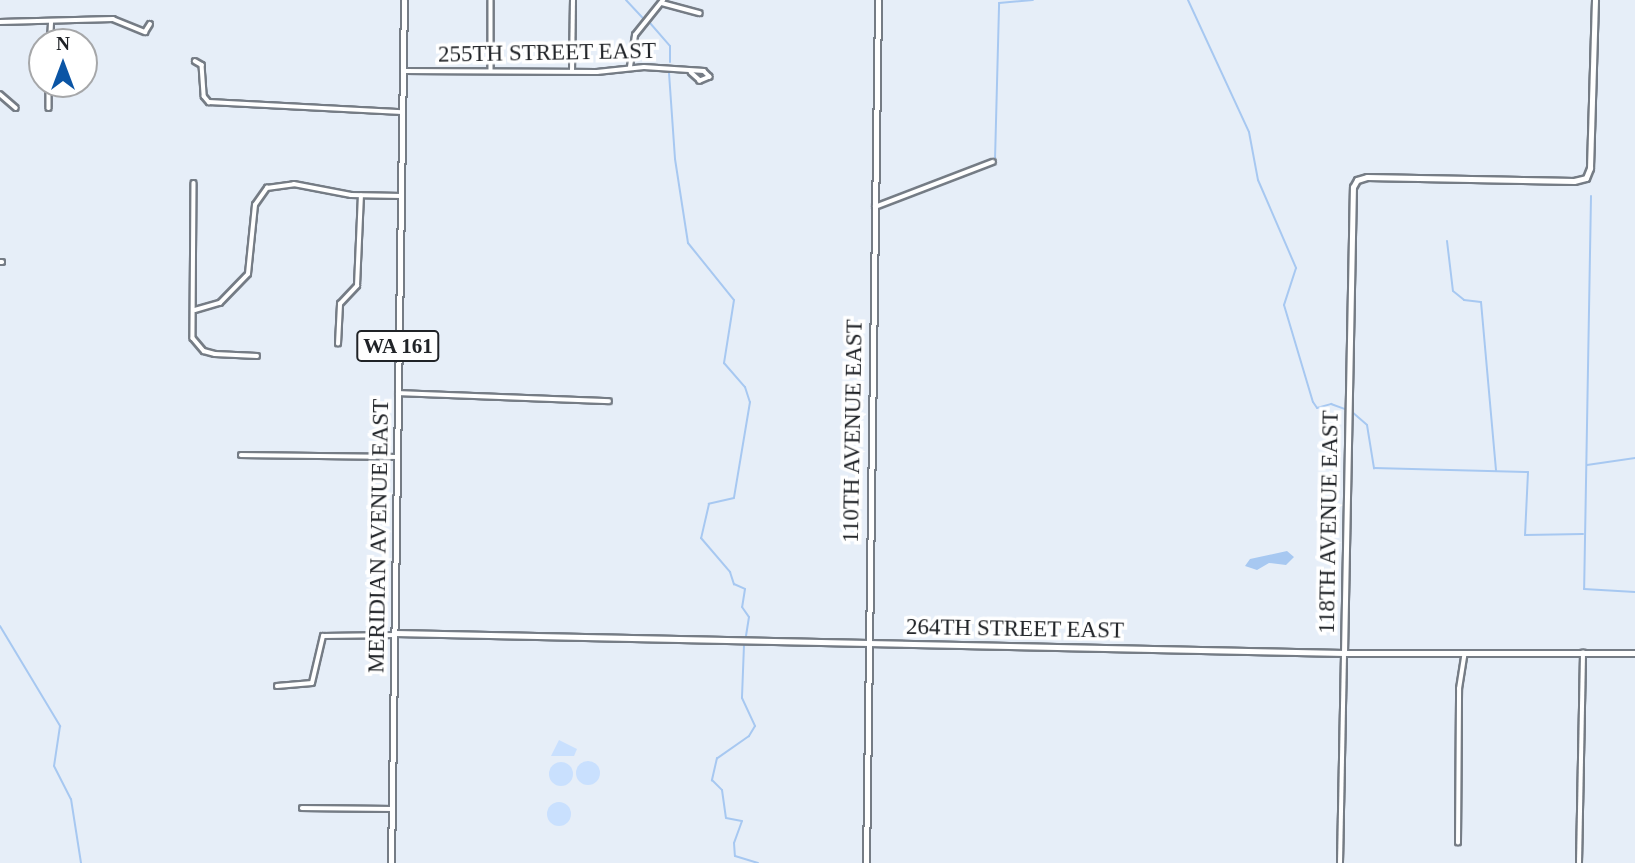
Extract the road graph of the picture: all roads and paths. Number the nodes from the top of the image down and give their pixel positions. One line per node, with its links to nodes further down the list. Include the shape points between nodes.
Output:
1 (404, 0): 14 (street, MERIDIAN AVENUE EAST / WA 161)
2 (491, 0): 15 (street)
3 (573, 0): 16 (street)
4 (878, 0): 27 (street, 110TH AVENUE EAST)
5 (1595, 0): 37 (street, 118TH AVENUE EAST, via 1586,178 1367,177 1355,182)
6 (663, 2): 7 (street); 13 (street, via 635,35)
7 (700, 13)
8 (0, 22): 9 (street)
9 (51, 23): 10 (street, via 113,19 145,32); 11 (street)
10 (150, 24)
11 (51, 28)
12 (195, 61): 22 (street, via 203,67 206,100)
13 (630, 67): 16 (street, 255TH STREET EAST); 17 (street, 255TH STREET EAST)
14 (404, 71): 15 (street, 255TH STREET EAST); 22 (street, MERIDIAN AVENUE EAST / WA 161)
15 (491, 71): 16 (street, 255TH STREET EAST)
16 (572, 71)
17 (691, 73): 17 (street, 255TH STREET EAST, via 704,71 710,77 700,81)
18 (0, 94): 20 (street)
19 (49, 98): 21 (street)
20 (16, 108)
21 (49, 108)
22 (402, 112): 26 (street, MERIDIAN AVENUE EAST / WA 161)
23 (993, 162): 27 (street)
24 (194, 183): 28 (street)
25 (361, 196): 26 (street); 28 (street, via 294,184 263,191 255,205 247,274 219,303); 29 (street, via 357,286 340,306)
26 (401, 196): 31 (street, MERIDIAN AVENUE EAST / WA 161)
27 (873, 208): 36 (street, 110TH AVENUE EAST)
28 (195, 310): 30 (street, via 195,342 215,354)
29 (338, 344)
30 (257, 356)
31 (398, 393): 32 (street); 34 (street, MERIDIAN AVENUE EAST / WA 161)
32 (609, 401)
33 (241, 454): 34 (street)
34 (397, 457): 35 (street, MERIDIAN AVENUE EAST / WA 161)
35 (395, 634): 36 (street, 264TH STREET EAST); 41 (street, via 327,634 318,643 316,676 310,686); 43 (street, MERIDIAN AVENUE EAST / WA 161)
36 (868, 643): 37 (street, 264TH STREET EAST); 46 (street, 110TH AVENUE EAST)
37 (1344, 653): 38 (street, 264TH STREET EAST); 47 (street, 118TH AVENUE EAST)
38 (1465, 653): 39 (street, 264TH STREET EAST); 44 (street, via 1459,690)
39 (1583, 653): 40 (street, 264TH STREET EAST); 48 (street)
40 (1635, 653)
41 (277, 686)
42 (302, 808): 43 (street)
43 (393, 809): 45 (street, MERIDIAN AVENUE EAST / WA 161)
44 (1458, 843)
45 (391, 863)
46 (866, 863)
47 (1340, 863)
48 (1579, 863)

